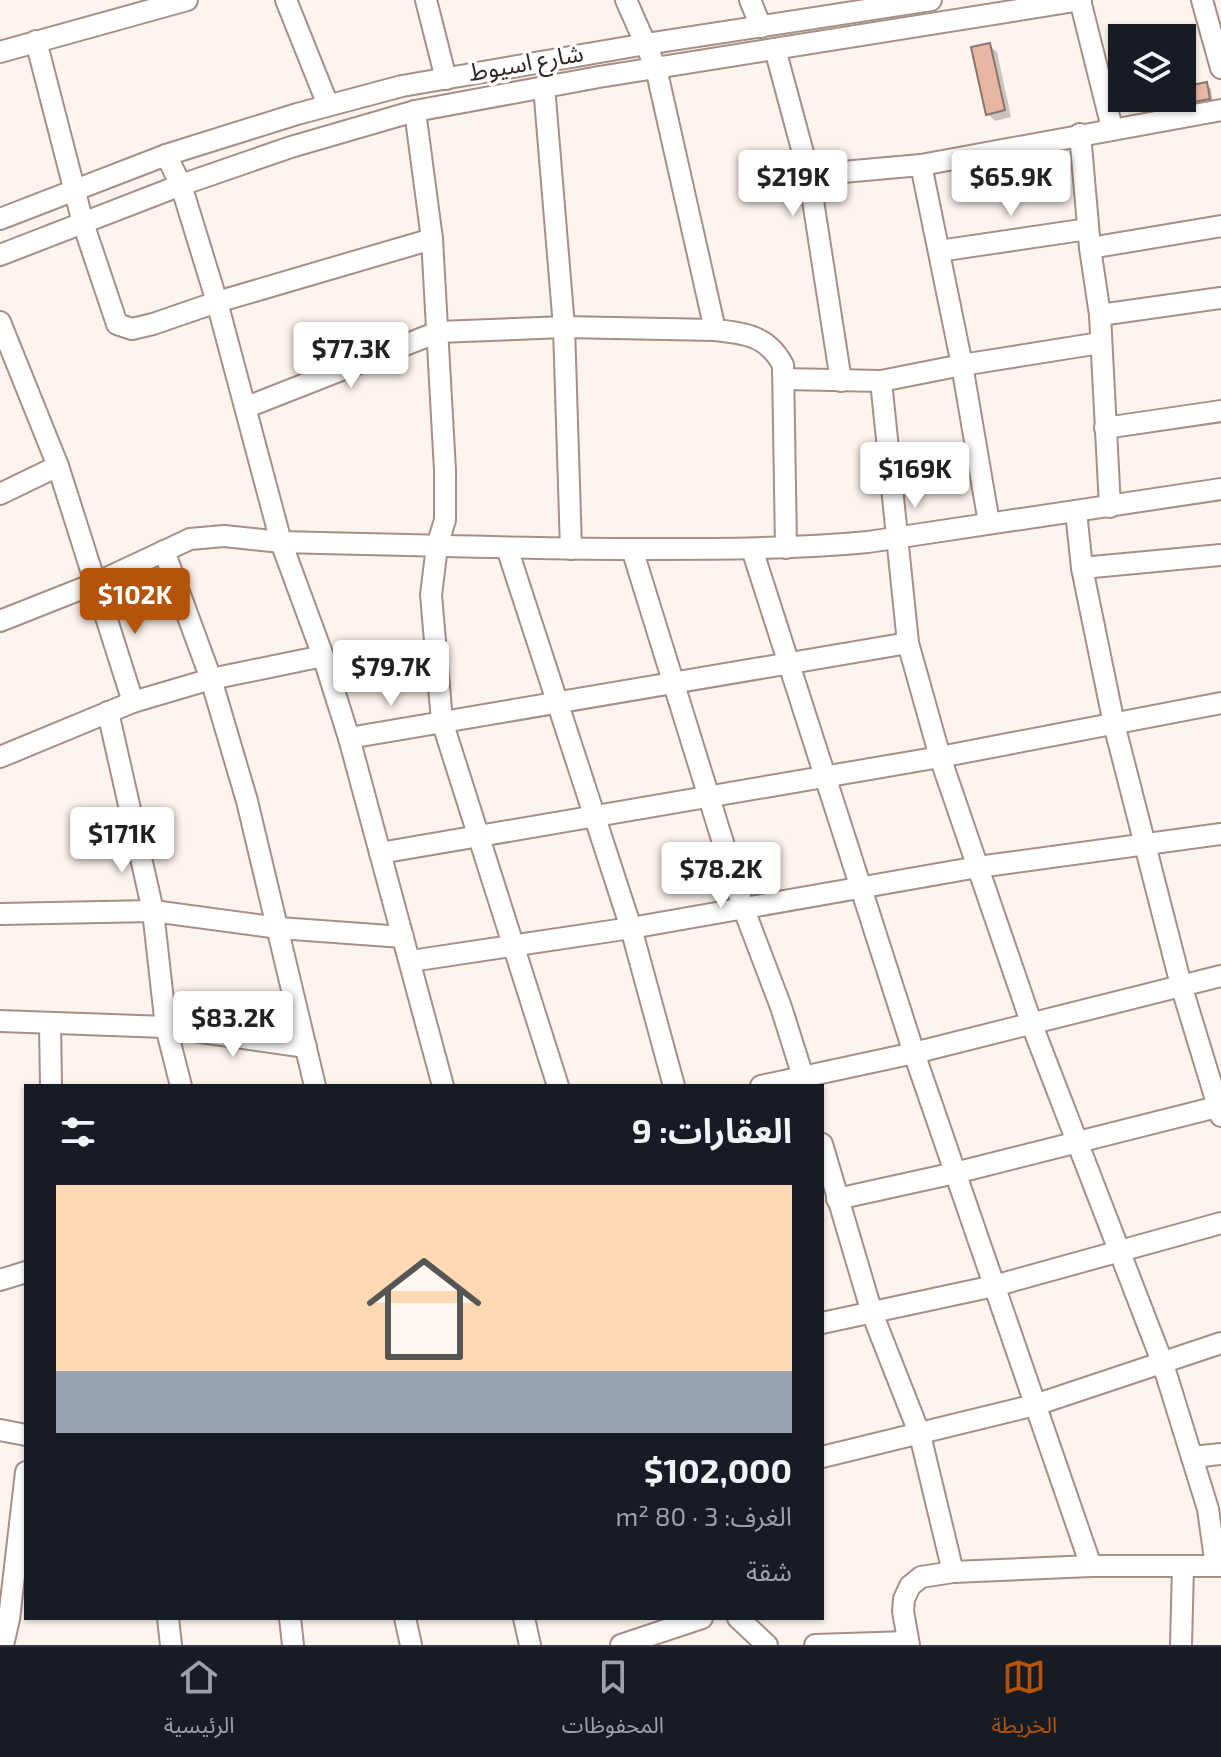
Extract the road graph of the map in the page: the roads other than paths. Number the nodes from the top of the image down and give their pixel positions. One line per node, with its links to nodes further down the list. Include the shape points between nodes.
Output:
1 (286, 0): 19 (street)
2 (426, 0): 17 (street)
3 (626, 0): 12 (street)
4 (750, 0): 10 (street)
5 (931, 0): 9 (street, شارع اسيوط)
6 (1081, 0): 13 (street, شارع اسيوط); 22 (street)
7 (1202, 0): 16 (street)
8 (176, 1): 11 (street)
9 (888, 3): 10 (street, شارع اسيوط)
10 (761, 27): 12 (street, شارع اسيوط)
11 (36, 41): 14 (street); 28 (street)
12 (646, 44): 15 (street); 17 (street, شارع اسيوط)
13 (775, 49): 15 (street, شارع اسيوط); 26 (street)
14 (0, 52)
15 (656, 68): 18 (street, شارع اسيوط); 41 (street)
16 (1221, 68)
17 (446, 79): 19 (street, شارع اسيوط)
18 (544, 86): 21 (street, شارع اسيوط); 40 (street)
19 (328, 105): 24 (street, شارع اسيوط)
20 (1221, 110): 22 (street)
21 (415, 111): 27 (street, شارع اسيوط); 32 (street)
22 (1112, 128): 23 (street)
23 (1080, 134): 25 (street); 33 (street)
24 (166, 155): 27 (street); 28 (street, شارع اسيوط)
25 (921, 165): 26 (street); 34 (street)
26 (809, 175): 46 (street)
27 (181, 185): 30 (street, شارع اسيوط); 37 (street)
28 (74, 189): 29 (street, شارع اسيوط); 30 (street)
29 (0, 219)
30 (83, 223): 35 (street, شارع اسيوط); 37 (street, via 121,328 153,324)
31 (1221, 226): 33 (street)
32 (432, 239): 37 (street); 42 (street)
33 (1089, 239): 34 (street); 38 (street)
34 (939, 251): 44 (street)
35 (0, 255)
36 (1221, 298): 38 (street)
37 (217, 302): 48 (street)
38 (1100, 315): 43 (street)
39 (0, 322): 51 (street)
40 (564, 327): 41 (street); 42 (street); 62 (street)
41 (715, 330): 45 (street, via 768,343 783,365)
42 (438, 332): 48 (street); 59 (street, via 446,508)
43 (1100, 343): 44 (street); 50 (street)
44 (962, 365): 47 (street); 56 (street)
45 (785, 379): 46 (street); 61 (street)
46 (841, 381): 47 (street)
47 (881, 381): 57 (street)
48 (247, 407): 58 (street)
49 (1221, 411): 50 (street)
50 (1105, 428): 54 (street)
51 (58, 466): 53 (street); 68 (street)
52 (1221, 489): 54 (street)
53 (0, 494)
54 (1110, 507): 55 (street)
55 (1076, 512): 56 (street); 67 (street)
56 (989, 523): 57 (street)
57 (896, 537): 61 (street); 70 (street)
58 (281, 542): 59 (street); 65 (street, via 207,536); 71 (street)
59 (437, 546): 60 (street); 79 (street, via 431,595)
60 (507, 548): 62 (street); 76 (street)
61 (786, 548): 64 (street)
62 (571, 549): 63 (street)
63 (632, 549): 64 (street); 74 (street)
64 (752, 549): 72 (street)
65 (164, 551): 68 (street); 73 (street)
66 (1221, 555): 67 (street)
67 (1082, 568): 80 (street)
68 (96, 583): 69 (street); 75 (street)
69 (0, 621)
70 (908, 643): 72 (street); 83 (street)
71 (323, 656): 73 (street); 81 (street)
72 (788, 665): 74 (street); 84 (street)
73 (211, 679): 75 (street); 96 (street)
74 (674, 684): 76 (street); 85 (street)
75 (133, 702): 78 (street)
76 (556, 703): 79 (street); 86 (street)
77 (1221, 703): 80 (street)
78 (108, 712): 82 (street); 94 (street)
79 (442, 721): 81 (street); 88 (street)
80 (1114, 724): 83 (street); 89 (street)
81 (349, 738): 90 (street)
82 (0, 757)
83 (940, 757): 84 (street); 91 (street)
84 (824, 777): 85 (street); 92 (street)
85 (709, 798): 86 (street); 93 (street)
86 (595, 815): 88 (street); 97 (street)
87 (1221, 834): 89 (street)
88 (477, 835): 90 (street); 99 (street)
89 (1145, 844): 91 (street); 102 (street)
90 (380, 853): 98 (street)
91 (978, 867): 92 (street); 105 (street)
92 (861, 888): 93 (street); 108 (street)
93 (743, 907): 97 (street); 109 (street)
94 (153, 911): 95 (street); 96 (street); 106 (street)
95 (0, 914)
96 (279, 928): 98 (street); 107 (street)
97 (631, 928): 99 (street); 115 (street)
98 (403, 937): 100 (street)
99 (513, 946): 100 (street); 114 (street)
100 (411, 961): 113 (street)
101 (1221, 976): 102 (street)
102 (1181, 985): 105 (street); 117 (street)
103 (0, 1021): 104 (street)
104 (50, 1023): 106 (street); 110 (street)
105 (1032, 1025): 108 (street); 118 (street)
106 (166, 1027): 107 (street); 111 (street)
107 (306, 1047): 112 (street)
108 (914, 1053): 109 (street); 120 (street)
109 (805, 1082): 116 (street)
110 (51, 1084)
111 (180, 1084)
112 (315, 1084)
113 (442, 1084)
114 (557, 1084)
115 (673, 1084)
116 (783, 1084)
117 (1220, 1110): 118 (street)
118 (1076, 1142): 120 (street); 123 (street)
119 (824, 1151): 121 (street)
120 (955, 1173): 121 (street); 126 (street)
121 (837, 1199): 127 (street)
122 (1221, 1223): 123 (street)
123 (1120, 1251): 126 (street); 130 (street)
124 (24, 1273): 125 (street)
125 (0, 1280)
126 (994, 1286): 127 (street); 131 (street)
127 (872, 1313): 128 (street); 134 (street)
128 (824, 1323)
129 (1221, 1343): 130 (street)
130 (1163, 1364): 131 (street); 137 (street)
131 (1035, 1405): 134 (street); 139 (street)
132 (0, 1430): 133 (street)
133 (24, 1435)
134 (920, 1435): 136 (street); 142 (street)
135 (1221, 1454): 137 (street)
136 (824, 1457)
137 (1192, 1457): 141 (street)
138 (24, 1493): 143 (street)
139 (1091, 1566): 140 (street); 142 (street)
140 (1183, 1566): 141 (street); 159 (street)
141 (1218, 1566)
142 (953, 1572): 150 (street, via 921,1577 910,1586 903,1611)
143 (12, 1619): 151 (street)
144 (168, 1620): 152 (street)
145 (290, 1620): 153 (street)
146 (405, 1620): 154 (street)
147 (524, 1620): 155 (street)
148 (696, 1620): 156 (street)
149 (740, 1620): 157 (street)
150 (908, 1644): 158 (street)
151 (3, 1645)
152 (171, 1645)
153 (293, 1645)
154 (411, 1645)
155 (530, 1645)
156 (621, 1645)
157 (767, 1645)
158 (815, 1645)
159 (1181, 1645)

